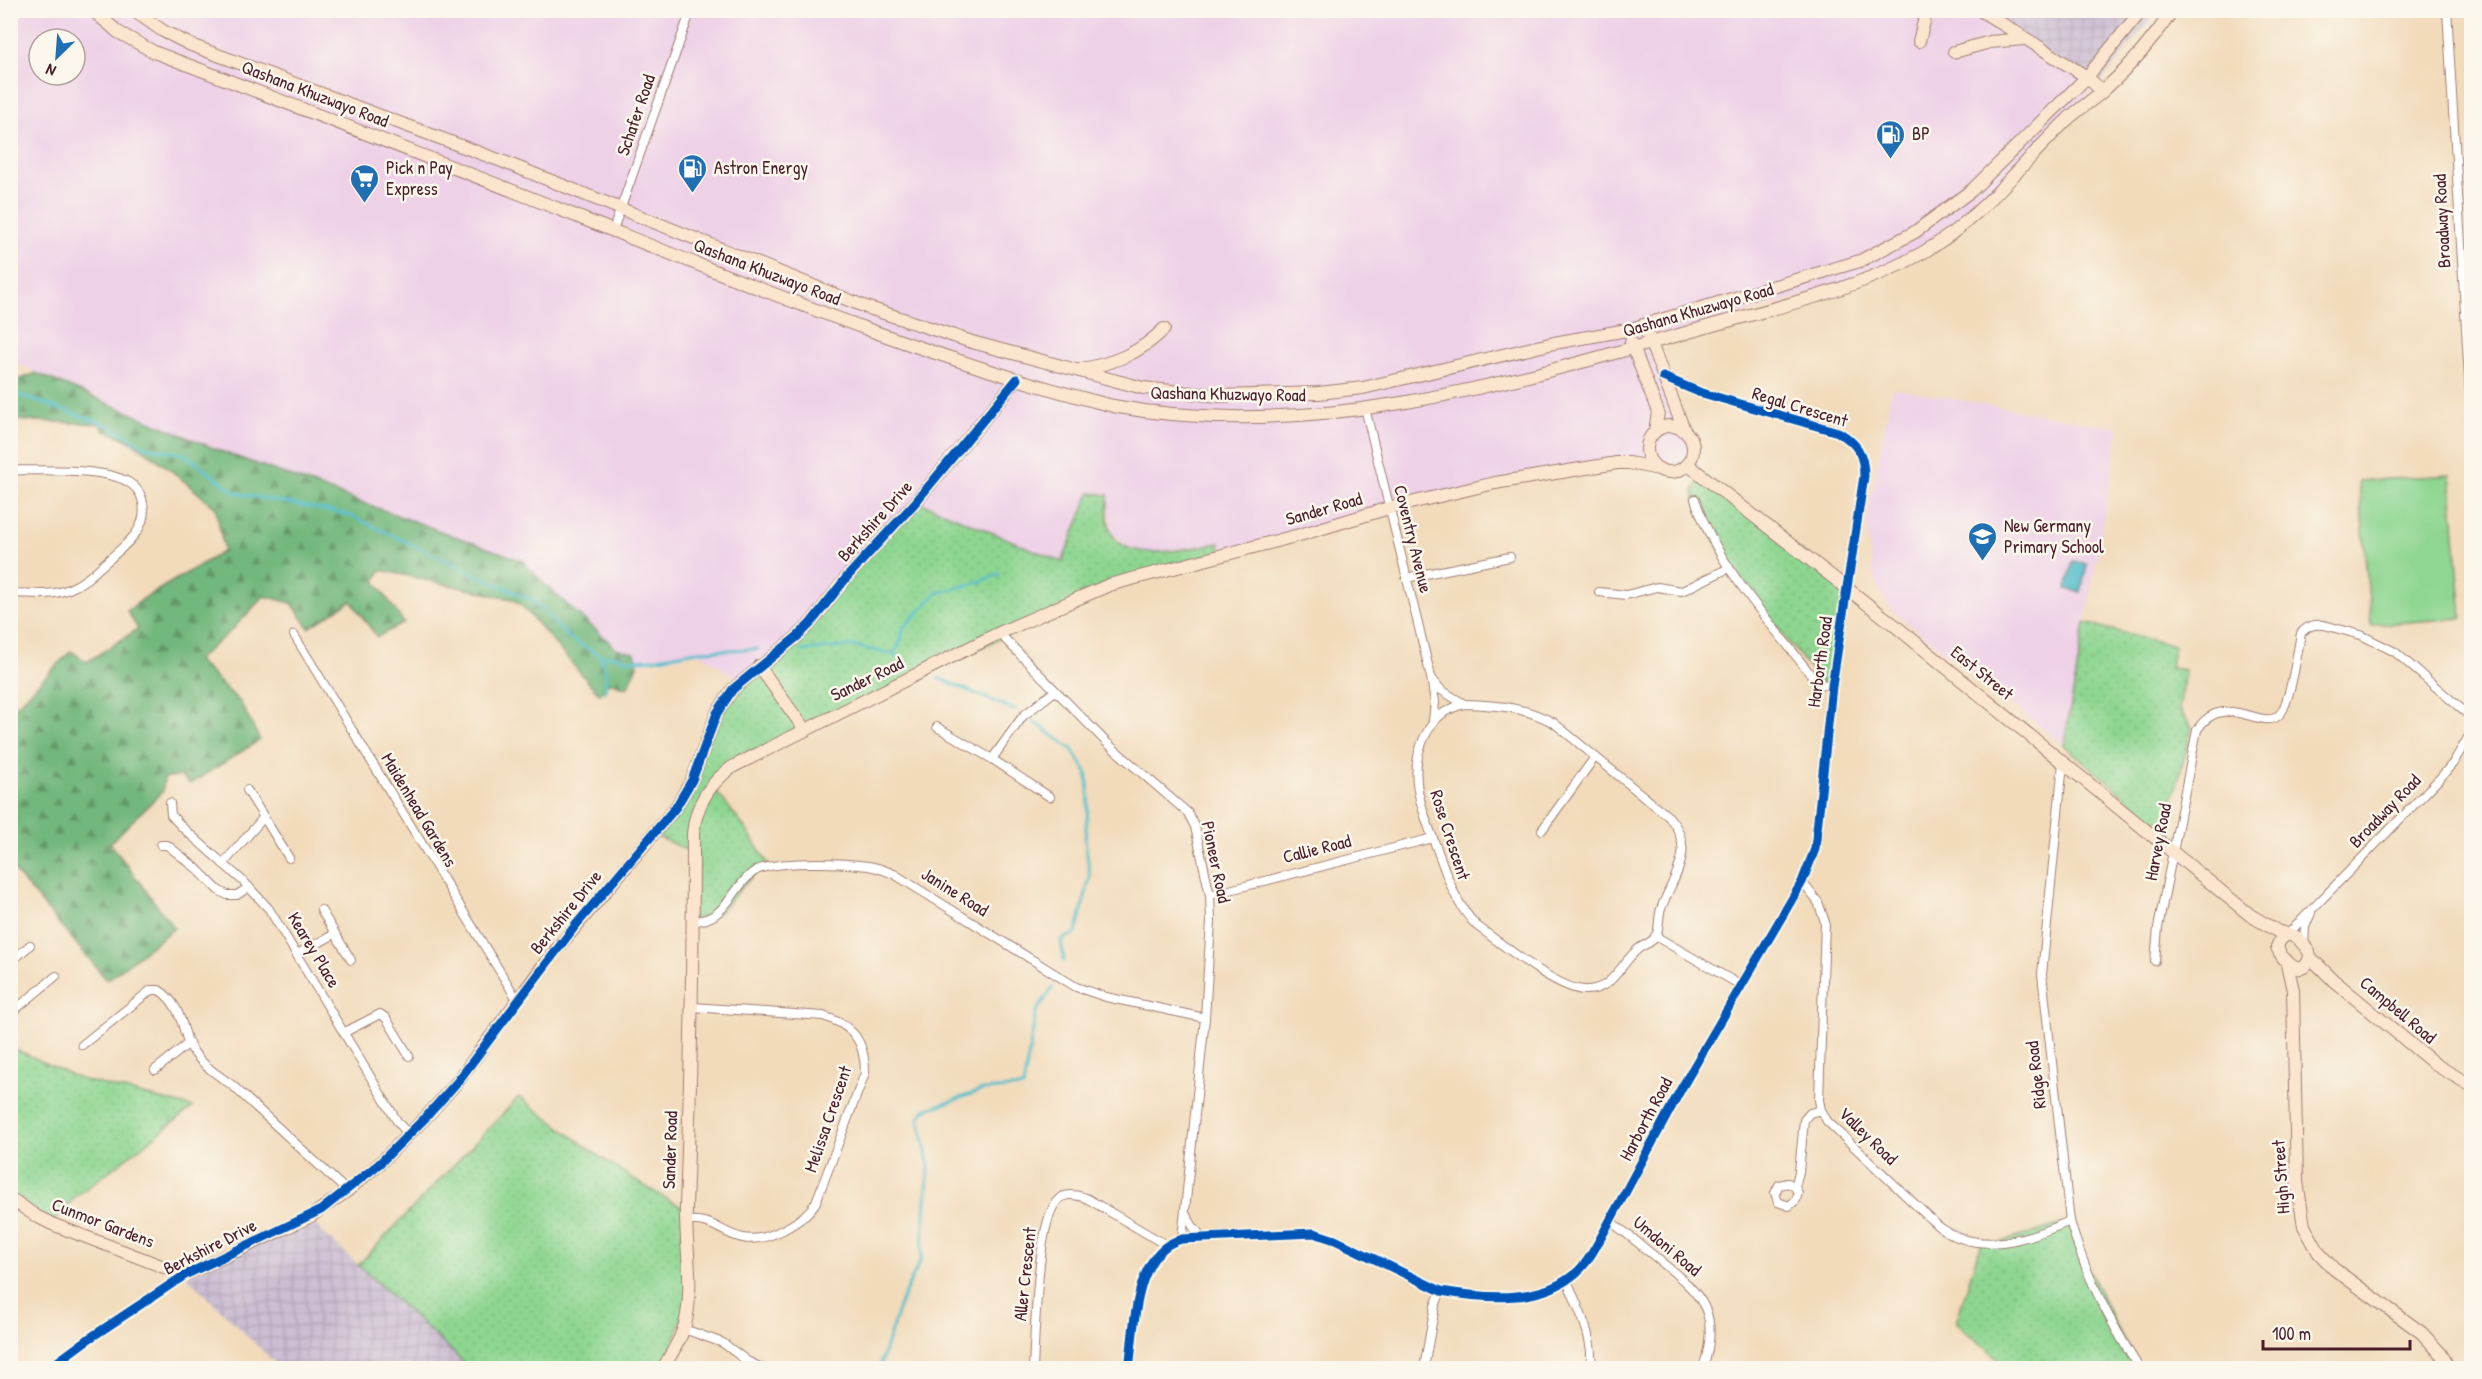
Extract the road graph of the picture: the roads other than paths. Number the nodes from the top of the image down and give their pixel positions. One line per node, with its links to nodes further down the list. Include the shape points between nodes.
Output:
1 (92, 10): 15 (main road, Qashana Khuzwayo Road, via 118,32 154,52)
2 (134, 10): 14 (main road, Qashana Khuzwayo Road, via 163,32 190,45)
3 (691, 10): 14 (street, Schafer Road)
4 (1928, 10): 10 (main road)
5 (1980, 10): 9 (main road)
6 (2142, 10): 12 (main road, Qashana Khuzwayo Road)
7 (2173, 10): 13 (main road, Qashana Khuzwayo Road, via 2130,65)
8 (2447, 10): 25 (street, Broadway Road)
9 (2024, 39): 11 (main road, via 1989,42); 12 (main road)
10 (1919, 41)
11 (1954, 52)
12 (2087, 77): 13 (main road); 16 (main road, Qashana Khuzwayo Road, via 1972,190 1897,244 1850,265)
13 (2102, 91): 19 (main road, Qashana Khuzwayo Road, via 1966,223 1924,252 1889,271 1852,284)
14 (621, 208): 15 (street, Schafer Road); 21 (main road, Qashana Khuzwayo Road, via 866,307 972,342)
15 (613, 230): 23 (main road, Qashana Khuzwayo Road, via 901,342)
16 (1644, 325): 18 (main road, Qashana Khuzwayo Road); 19 (main road)
17 (1164, 329): 21 (main road, via 1130,355)
18 (1627, 330): 20 (main road); 21 (main road, Qashana Khuzwayo Road, via 1544,345 1363,388 1318,393 1185,394 1143,388)
19 (1651, 343): 20 (main road, Qashana Khuzwayo Road); 22 (main road)
20 (1632, 347): 24 (main road, Qashana Khuzwayo Road, via 1465,391); 27 (main road, via 1658,412)
21 (1078, 370)
22 (1664, 377): 26 (main road); 38 (street, Regal Crescent, via 1708,395 1838,432 1855,444 1863,460 1864,476)
23 (1017, 379): 24 (main road, Qashana Khuzwayo Road, via 1137,410 1189,415 1309,415); 43 (main road, Berkshire Drive, via 810,624)
24 (1365, 408): 34 (street, Coventry Avenue)
25 (2471, 427)
26 (1684, 430): 27 (main road, via 1669,426); 30 (main road, via 1693,450)
27 (1655, 431): 28 (main road)
28 (1647, 443): 29 (main road, Sander Road); 31 (main road, via 1649,459)
29 (1617, 463): 31 (main road, Sander Road); 34 (main road, Sander Road, via 1495,483)
30 (1687, 464): 31 (main road, via 1674,472); 38 (main road, East Street)
31 (1659, 469)
32 (10, 470): 40 (street, via 111,475 134,486 145,510 135,534 79,584 52,594)
33 (1695, 499): 36 (street, Harborth Road, via 1708,534)
34 (1389, 508): 37 (street, Coventry Avenue); 41 (main road, Sander Road, via 1137,576)
35 (1510, 557): 37 (street)
36 (1729, 568): 39 (street, via 1682,591 1658,587 1626,594); 45 (street, Harborth Road, via 1814,679)
37 (1406, 578): 44 (street, Coventry Avenue)
38 (1847, 588): 45 (street, Harborth Road); 55 (main road, East Street)
39 (1599, 592)
40 (10, 593)
41 (999, 633): 46 (street, Pioneer Road); 51 (main road, Sander Road)
42 (294, 635): 88 (street, Maidenhead Gardens)
43 (759, 666): 51 (main road); 88 (main road, Berkshire Drive, via 733,689 717,713 692,780 676,807 600,895)
44 (1431, 678): 47 (street, via 1441,690); 49 (street, Coventry Avenue)
45 (1833, 686): 66 (street, Harborth Road, via 1815,849)
46 (1055, 691): 54 (street, via 1023,716); 68 (street, Pioneer Road, via 1115,751 1188,813 1195,827)
47 (1464, 704): 49 (street, via 1446,710); 53 (street, via 1532,712 1554,723)
48 (2472, 717): 63 (street, Harvey Road, via 2385,646 2361,635 2316,624 2309,626 2301,633 2286,704 2280,715 2271,719 2221,711 2209,716 2197,730)
49 (1433, 721): 61 (street, Rose Crescent, via 1415,767 1420,804)
50 (937, 727): 54 (street)
51 (805, 730): 72 (main road, Sander Road, via 734,766 719,777 702,800 693,833)
52 (2472, 731): 69 (street, Broadway Road, via 2441,777)
53 (1595, 758): 60 (street); 75 (street, via 1669,817 1679,830 1683,857 1662,907)
54 (992, 759): 57 (street)
55 (2063, 763): 63 (main road, East Street); 106 (street, Ridge Road, via 2042,974)
56 (247, 790): 59 (street)
57 (1050, 797)
58 (170, 803): 65 (street, Kearey Place, via 171,815)
59 (264, 817): 64 (street); 65 (street)
60 (1542, 830)
61 (1432, 838): 68 (street, Callie Road); 75 (street, Rose Crescent, via 1452,892 1466,915 1519,956 1572,988 1586,990 1605,985)
62 (161, 844): 67 (street, via 196,868 222,893 237,895)
63 (2173, 853): 71 (main road, East Street); 82 (street, Harvey Road, via 2158,928)
64 (289, 858)
65 (223, 864): 67 (street, Kearey Place)
66 (1802, 882): 86 (street, Harborth Road); 98 (street, Valley Road, via 1818,902 1825,922)
67 (249, 887): 79 (street, Kearey Place, via 269,909)
68 (1210, 895): 91 (street, Pioneer Road)
69 (2314, 907): 74 (street, Broadway Road); 77 (street, Broadway Road, via 2305,927)
70 (321, 910): 73 (street)
71 (2250, 915): 74 (main road, East Street); 78 (main road, East Street)
72 (693, 921): 89 (main road, Sander Road); 91 (street, Janine Road, via 718,914 753,872 765,866 874,867 894,874 1076,987)
73 (335, 934): 79 (street); 80 (street)
74 (2287, 934): 77 (main road); 78 (main road)
75 (1655, 936): 86 (street)
76 (30, 945): 83 (street)
77 (2304, 945): 84 (main road)
78 (2277, 947): 81 (main road)
79 (297, 954): 92 (street, Kearey Place)
80 (351, 960)
81 (2286, 960): 84 (main road, via 2293,967); 87 (main road, High Street)
82 (2156, 961)
83 (10, 963)
84 (2304, 965): 87 (main road, High Street); 97 (main road, Campbell Road, via 2333,980 2436,1065)
85 (56, 976): 90 (street)
86 (1742, 986): 105 (street, Harborth Road)
87 (2293, 990): 123 (main road, High Street, via 2297,1182 2304,1226 2334,1269 2422,1333)
88 (518, 1001): 99 (main road, Berkshire Drive, via 458,1081)
89 (693, 1007): 104 (main road, Sander Road); 104 (street, Melissa Crescent, via 834,1019 858,1040 865,1072 816,1202 800,1221 748,1238 708,1222)
90 (10, 1014)
91 (1205, 1018): 103 (street, Pioneer Road)
92 (345, 1032): 95 (street, via 380,1014); 99 (street, Kearey Place)
93 (189, 1043): 94 (street, via 182,1017 168,997 154,989); 96 (street); 101 (street, via 211,1071 232,1085)
94 (82, 1045)
95 (409, 1056)
96 (154, 1070)
97 (2472, 1086)
98 (1821, 1110): 100 (street, via 1809,1113 1804,1120); 106 (street, Valley Road, via 1827,1121 1938,1226 1954,1236 1987,1242 2014,1241)
99 (408, 1134): 101 (main road, Berkshire Drive)
100 (1795, 1187)
101 (348, 1191): 110 (main road, Berkshire Drive, via 311,1216)
102 (10, 1198): 110 (main road, Cunmor Gardens, via 52,1224)
103 (1186, 1215): 107 (street); 108 (street, Pioneer Road)
104 (686, 1221): 113 (main road, Sander Road, via 689,1285)
105 (1610, 1221): 111 (street, Harborth Road, via 1586,1262); 121 (street, Umdoni Road, via 1697,1293 1710,1321 1710,1340)
106 (2070, 1221): 122 (street, Ridge Road, via 2097,1296)
107 (1203, 1238): 108 (street, Harborth Road); 112 (street, Harborth Road, via 1314,1233)
108 (1182, 1239): 109 (street, Harborth Road)
109 (1166, 1245): 117 (street, Aller Crescent, via 1088,1199 1075,1195 1058,1200 1050,1211 1043,1243); 118 (street, via 1157,1252 1143,1279)
110 (185, 1275): 114 (street, Berkshire Drive)
111 (1567, 1280): 112 (street, Harborth Road, via 1541,1292 1512,1296); 120 (street, via 1588,1333)
112 (1441, 1290): 119 (street)
113 (684, 1329): 115 (main road, Sander Road); 116 (street, via 723,1343)
114 (49, 1368)
115 (663, 1368)
116 (762, 1368)
117 (1033, 1368)
118 (1129, 1368)
119 (1424, 1368)
120 (1591, 1368)
121 (1702, 1368)
122 (2139, 1368)
123 (2449, 1368)

